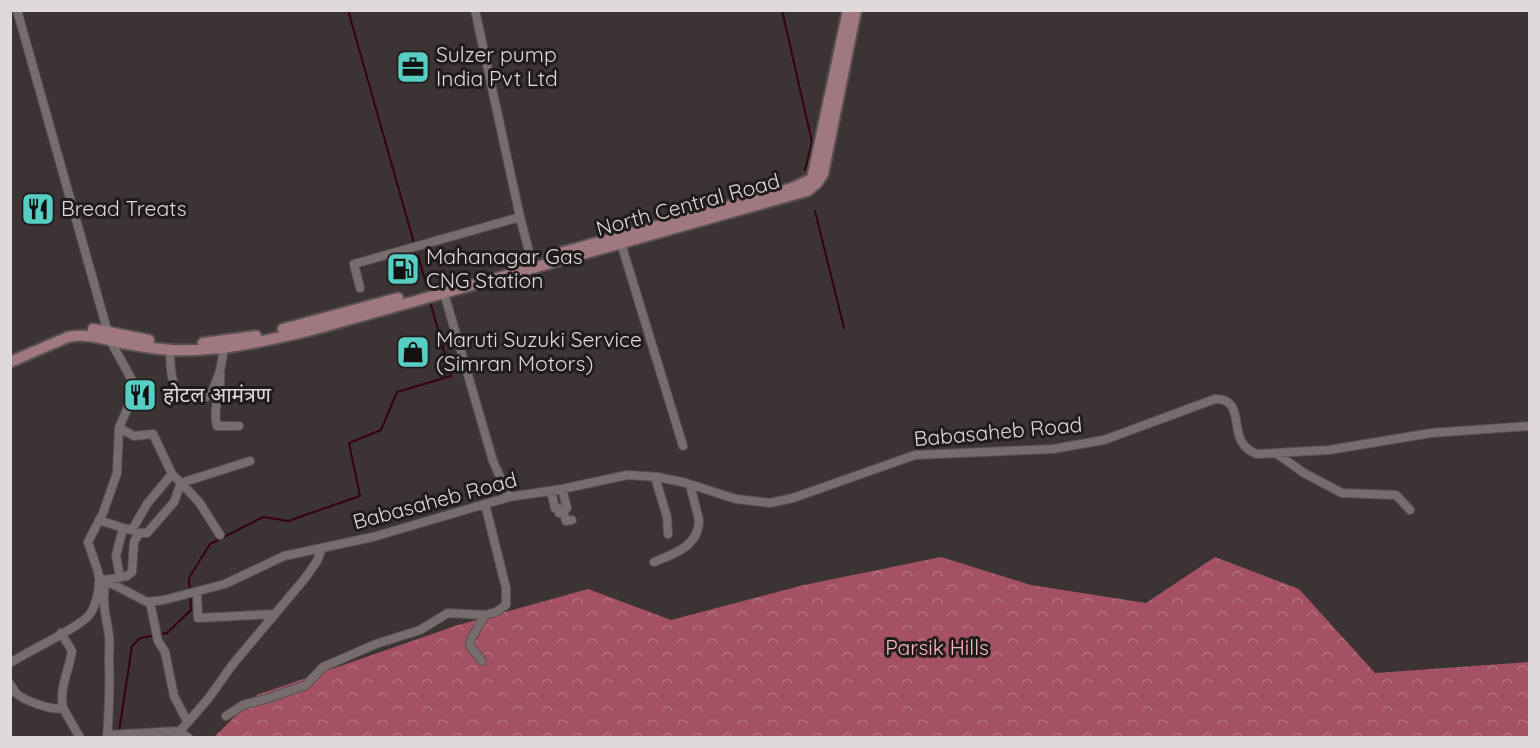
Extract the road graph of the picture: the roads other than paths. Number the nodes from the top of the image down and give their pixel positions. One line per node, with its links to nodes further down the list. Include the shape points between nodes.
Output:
1 (17, 10): 11 (street)
2 (476, 10): 6 (street)
3 (848, 10): 5 (main road)
4 (856, 10): 5 (main road, via 823,174)
5 (814, 181): 7 (main road, North Central Road, via 807,191 795,196)
6 (520, 217): 8 (street); 9 (street, via 354,264)
7 (620, 240): 8 (main road, North Central Road); 20 (street)
8 (532, 264): 10 (main road, North Central Road)
9 (360, 288)
10 (441, 291): 11 (main road, North Central Road, via 251,338 162,343); 12 (main road, North Central Road, via 312,330); 29 (street)
11 (108, 336): 13 (main road, North Central Road); 14 (main road, North Central Road, via 89,328 69,331); 15 (main road, North Central Road, via 78,335); 19 (street, via 133,382 131,400)
12 (224, 349): 13 (main road, North Central Road); 16 (street)
13 (170, 350): 16 (street, via 174,387 185,398 199,400 211,395)
14 (10, 354)
15 (10, 362)
16 (220, 371): 17 (street, via 214,414 217,426)
17 (239, 426)
18 (1530, 426): 21 (street, Babasaheb Road, via 1431,433 1329,450)
19 (119, 428): 23 (street, via 134,436 153,434); 33 (street, via 117,473)
20 (683, 446)
21 (1277, 454): 26 (street, Babasaheb Road, via 1247,451 1230,404 1215,399 1104,440 1053,449 915,455 770,503 736,499); 32 (street, via 1342,493 1396,495)
22 (250, 460): 25 (street)
23 (172, 474): 25 (street); 35 (street)
24 (655, 477): 26 (street, Babasaheb Road); 27 (street, Babasaheb Road, via 627,475); 36 (street)
25 (181, 483): 35 (street, via 174,502 147,533); 37 (street)
26 (690, 485): 39 (street, via 699,520 694,540)
27 (562, 489): 28 (street, Babasaheb Road); 31 (street)
28 (551, 491): 29 (street, Babasaheb Road); 34 (street, via 555,508 564,513 566,521)
29 (508, 497): 30 (street, Babasaheb Road)
30 (485, 504): 38 (street, Babasaheb Road); 45 (street, via 506,588 506,605)
31 (567, 508)
32 (1410, 510)
33 (99, 520): 35 (street); 41 (street, via 88,542)
34 (572, 520)
35 (131, 530): 40 (street, via 116,556); 40 (street, via 132,572)
36 (668, 534)
37 (220, 535)
38 (322, 548): 42 (street, Babasaheb Road, via 284,556 225,584); 44 (street, via 306,577)
39 (654, 562)
40 (120, 577): 41 (street)
41 (103, 579): 43 (street); 46 (street, via 90,614); 54 (street)
42 (196, 592): 43 (street, Babasaheb Road); 44 (street, via 198,618)
43 (150, 602): 52 (street, via 174,696)
44 (275, 614): 52 (street)
45 (485, 615): 47 (street, via 470,646); 51 (street, via 448,613 420,630 323,667 306,685 243,705)
46 (61, 633): 48 (street); 50 (street, via 72,651 61,697)
47 (482, 661)
48 (10, 663)
49 (10, 684): 50 (street, via 17,694 33,702)
50 (63, 708): 55 (street)
51 (226, 716)
52 (187, 721): 53 (street)
53 (177, 734): 54 (street); 56 (street)
54 (113, 736)
55 (80, 738)
56 (189, 738)

